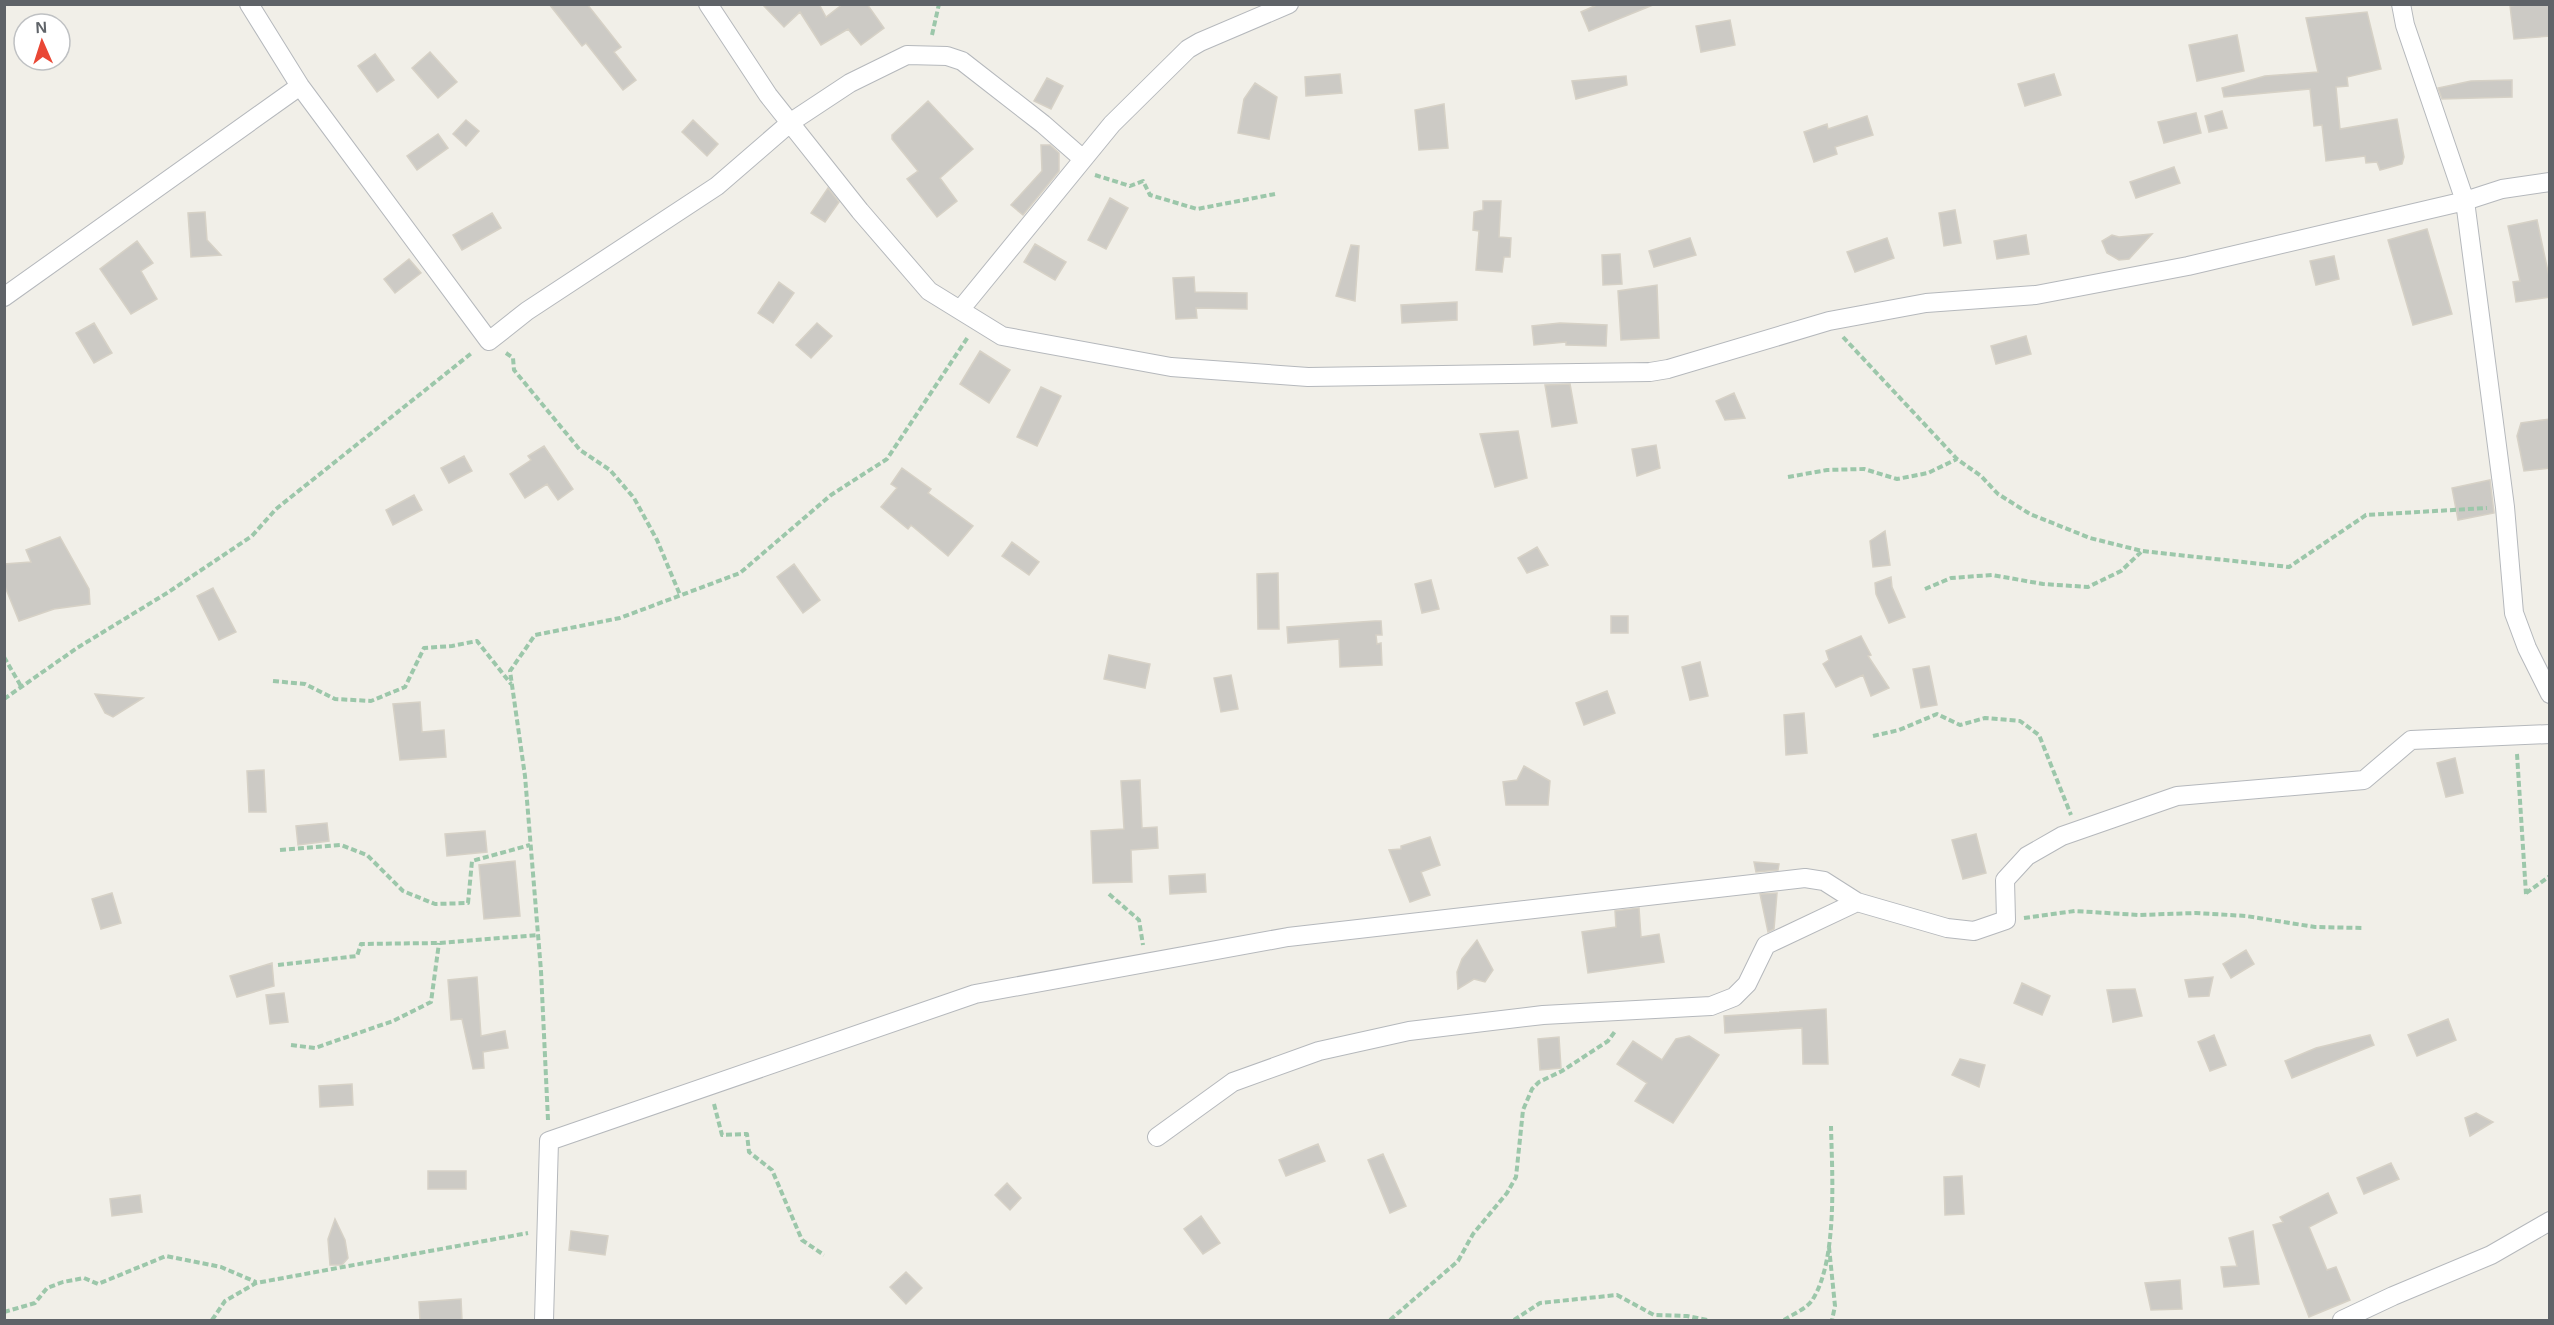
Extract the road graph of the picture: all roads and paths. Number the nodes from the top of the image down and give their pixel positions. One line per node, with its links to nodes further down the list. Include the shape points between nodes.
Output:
1 (249, 4): 7 (street)
2 (708, 4): 8 (street, via 768,95)
3 (939, 4): 6 (path, via 933,35)
4 (1289, 4): 9 (street, via 1188,50 1112,124)
5 (2401, 4): 12 (street)
6 (907, 55): 8 (street, via 850,82); 9 (street, via 946,56 962,61 1043,124)
7 (300, 86): 13 (street); 17 (street)
8 (791, 122): 14 (street, via 929,291); 17 (street, via 717,186)
9 (1078, 165): 11 (path, via 1130,186 1143,182 1150,195 1197,209); 14 (street)
10 (2550, 182): 12 (street, via 2502,189)
11 (1275, 194)
12 (2466, 201): 16 (street, via 2188,267 2036,295 1926,303); 20 (street)
13 (4, 297)
14 (960, 310): 15 (street)
15 (978, 321): 16 (street, via 1002,336 1171,367 1308,377 1650,372); 23 (path, via 887,459 831,495 740,573)
16 (1828, 321): 18 (path)
17 (489, 340): 23 (path, via 513,358 514,370 580,450 610,470 634,498); 27 (path, via 276,509 252,536 77,648)
18 (1957, 459): 19 (path, via 1928,473 1897,479 1864,469); 21 (path, via 1998,494 2030,514 2090,538)
19 (1788, 477)
20 (2505, 507): 21 (path, via 2366,515 2289,567); 28 (street, via 2514,613)
21 (2142, 551): 22 (path, via 2121,571 2088,586 2043,584 1992,575 1950,578)
22 (1925, 589)
23 (680, 595): 26 (path, via 620,618 535,635 510,671)
24 (4, 657): 27 (path)
25 (273, 681): 26 (path, via 305,684 335,699 371,701 405,687 424,648 477,641)
26 (512, 685): 34 (path)
27 (22, 688): 29 (path)
28 (2550, 694)
29 (4, 699)
30 (2550, 734): 31 (street)
31 (2517, 735): 33 (street, via 2411,740 2364,780 2177,796); 36 (path, via 2526,894)
32 (1873, 736): 33 (path, via 1937,714 1960,725 1985,718 2019,722 2039,735 2070,813)
33 (2082, 830): 39 (street, via 2062,836 2027,856 2005,880)
34 (530, 845): 35 (path, via 472,861 468,903 435,904 403,891 367,855 341,845); 41 (path)
35 (280, 850)
36 (2550, 876)
37 (1109, 894): 43 (path, via 1139,920 1142,943)
38 (1857, 902): 39 (street, via 1947,928 1974,931); 43 (street, via 1824,881 1805,878 1288,937); 45 (street, via 1766,945 1747,984 1734,997 1711,1006)
39 (2006, 920): 40 (path, via 2075,911 2196,913 2315,927)
40 (2364, 928)
41 (538, 934): 42 (path); 50 (path)
42 (439, 943): 44 (path, via 361,944 357,956); 46 (path, via 431,1002 393,1021 315,1048)
43 (1150, 961): 47 (street, via 975,994)
44 (278, 965)
45 (1631, 1010): 49 (street, via 1543,1015 1409,1031 1319,1051 1233,1082); 59 (path, via 1608,1041 1532,1089 1523,1110 1516,1177 1507,1193 1473,1234 1458,1262)
46 (291, 1045)
47 (709, 1086): 50 (street); 54 (path, via 722,1135 747,1134 749,1152 772,1170 802,1240)
48 (1831, 1126): 53 (path)
49 (1157, 1137)
50 (549, 1142): 52 (street)
51 (2550, 1221): 64 (street, via 2491,1255)
52 (547, 1230): 55 (path); 58 (street)
53 (1828, 1240): 62 (path, via 1824,1277 1812,1301); 63 (path, via 1835,1306)
54 (824, 1255)
55 (256, 1283): 56 (path, via 221,1267 166,1256 98,1284 84,1278 55,1285 47,1288 35,1303); 57 (path, via 225,1301)
56 (4, 1312)
57 (212, 1320)
58 (544, 1320)
59 (1390, 1320)
60 (1514, 1320): 61 (path, via 1540,1303 1617,1295 1654,1315)
61 (1707, 1320)
62 (1784, 1320)
63 (1832, 1320)
64 (2342, 1320)

